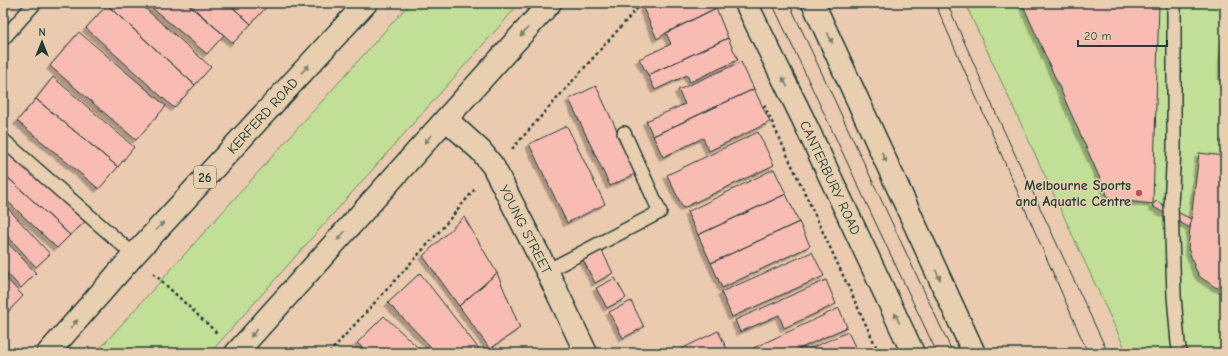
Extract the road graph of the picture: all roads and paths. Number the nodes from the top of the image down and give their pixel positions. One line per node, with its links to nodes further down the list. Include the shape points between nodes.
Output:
1 (34, 3): 7 (lane)
2 (366, 3): 12 (main road, KERFERD ROAD / 26, one-way to 2)
3 (550, 3): 9 (main road, one-way to 9)
4 (746, 3): 18 (main road, CANTERBURY ROAD, one-way to 4)
5 (813, 3): 19 (main road, one-way to 19)
6 (1174, 3): 20 (lane, via 1174,148 1171,206 1174,296)
7 (3, 39)
8 (763, 103): 17 (path)
9 (446, 119): 13 (main road, YOUNG STREET, via 494,166); 14 (main road, one-way to 14)
10 (624, 133): 13 (lane, via 660,212)
11 (3, 140): 12 (lane)
12 (134, 255): 14 (path); 15 (main road, KERFERD ROAD / 26, one-way to 12)
13 (547, 271): 16 (main road, YOUNG STREET)
14 (236, 352)
15 (48, 353)
16 (586, 353)
17 (878, 353)
18 (913, 353)
19 (974, 353)
20 (1180, 353)

